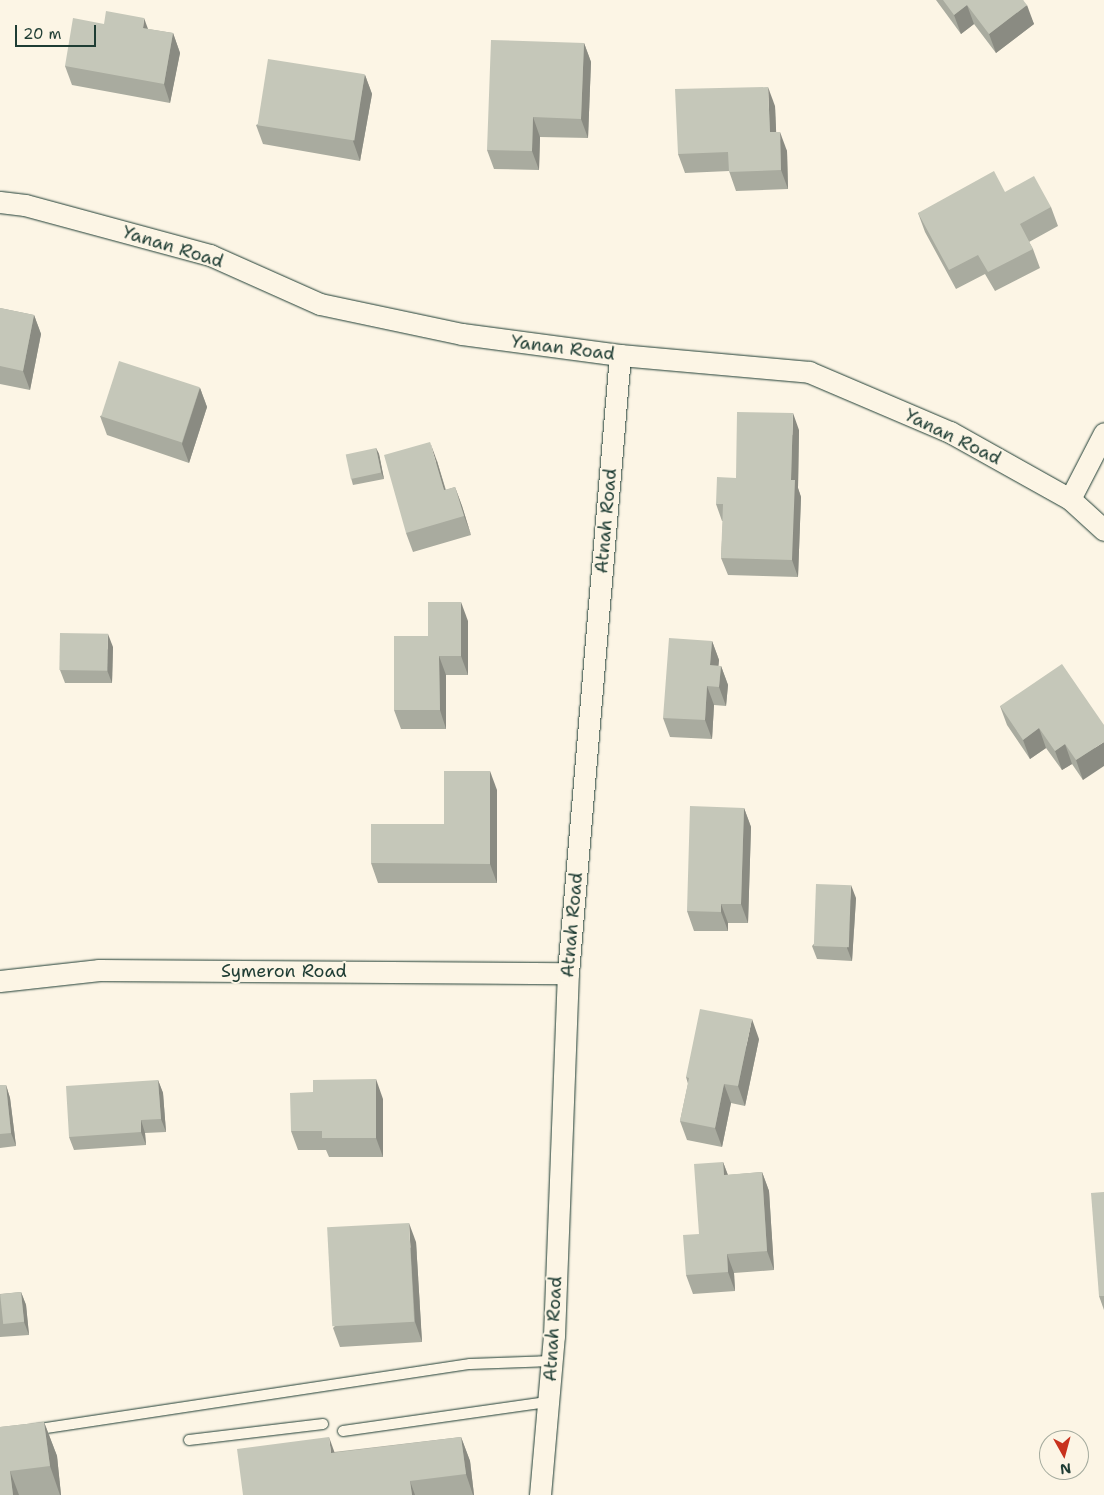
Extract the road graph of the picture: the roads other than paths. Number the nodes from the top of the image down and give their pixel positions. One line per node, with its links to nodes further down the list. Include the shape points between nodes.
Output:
1 (0, 202): 2 (street, Yanan Road, via 25,205 210,255 320,304 462,334)
2 (620, 355): 4 (street, Yanan Road, via 809,372 950,432); 6 (street, Atnah Road)
3 (1104, 434): 4 (street)
4 (1070, 498): 5 (street, Yanan Road)
5 (1104, 530)
6 (568, 973): 7 (street, Symeron Road, via 99,970); 8 (street, Atnah Road)
7 (0, 981)
8 (552, 1361): 9 (street, Atnah Road); 12 (lane, via 470,1364)
9 (548, 1402): 11 (lane); 14 (street, Atnah Road)
10 (323, 1424): 13 (lane)
11 (343, 1431)
12 (19, 1432)
13 (189, 1440)
14 (540, 1495)

